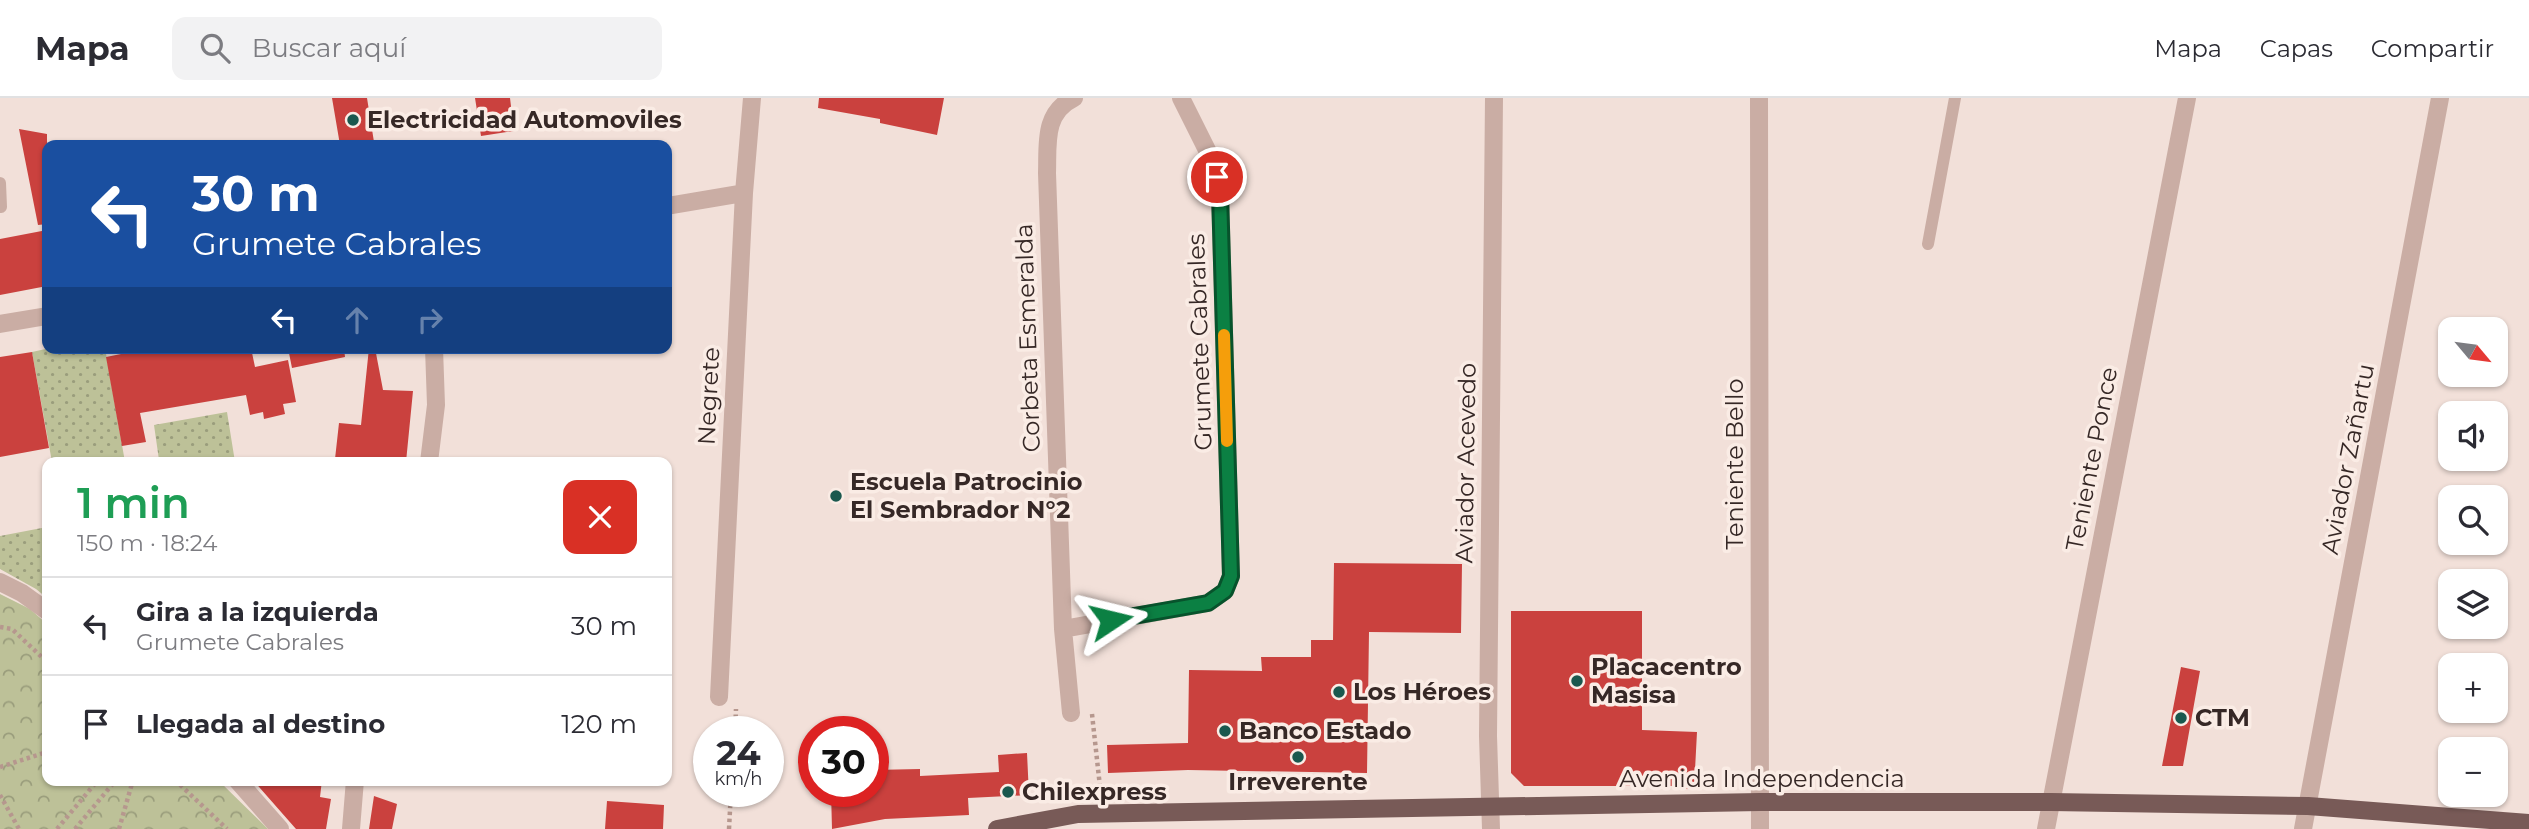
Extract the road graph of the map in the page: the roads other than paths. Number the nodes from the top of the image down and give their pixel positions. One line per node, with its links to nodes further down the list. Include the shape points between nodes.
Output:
1 (752, 98): 10 (street, Negrete)
2 (1074, 98): 20 (street, Corbeta Esmeralda, via 1058,109 1049,126 1047,173)
3 (1181, 98): 20 (street, Grumete Cabrales, via 1212,160 1220,193 1231,576 1225,591 1208,603)
4 (1493, 98): 27 (street, Aviador Acevedo)
5 (1759, 98): 25 (street, Teniente Bello)
6 (1955, 98): 13 (lane)
7 (2187, 98): 26 (street, Teniente Ponce)
8 (2441, 98): 28 (street, Aviador Zañartu)
9 (0, 183): 11 (lane)
10 (744, 193): 12 (street); 21 (street, Negrete)
11 (1, 201)
12 (672, 205)
13 (1928, 244)
14 (42, 317): 15 (street)
15 (0, 324)
16 (434, 354): 17 (street, via 436,405)
17 (430, 457)
18 (0, 582): 19 (street)
19 (42, 607)
20 (1063, 629): 22 (street, Corbeta Esmeralda)
21 (719, 697)
22 (1071, 713)
23 (242, 786): 30 (street)
24 (355, 786): 31 (street)
25 (1760, 802): 26 (main road, Avenida Independencia); 27 (main road, Avenida Independencia); 34 (street, Teniente Bello)
26 (2051, 802): 28 (main road, Avenida Independencia); 35 (street, Teniente Ponce)
27 (1491, 806): 32 (main road, Avenida Independencia, via 1078,814); 33 (street, Aviador Acevedo)
28 (2308, 806): 29 (main road, Avenida Independencia); 36 (street, Aviador Zañartu)
29 (2529, 823)
30 (280, 829)
31 (351, 829)
32 (997, 829)
33 (1490, 829)
34 (1760, 829)
35 (2046, 829)
36 (2304, 829)

